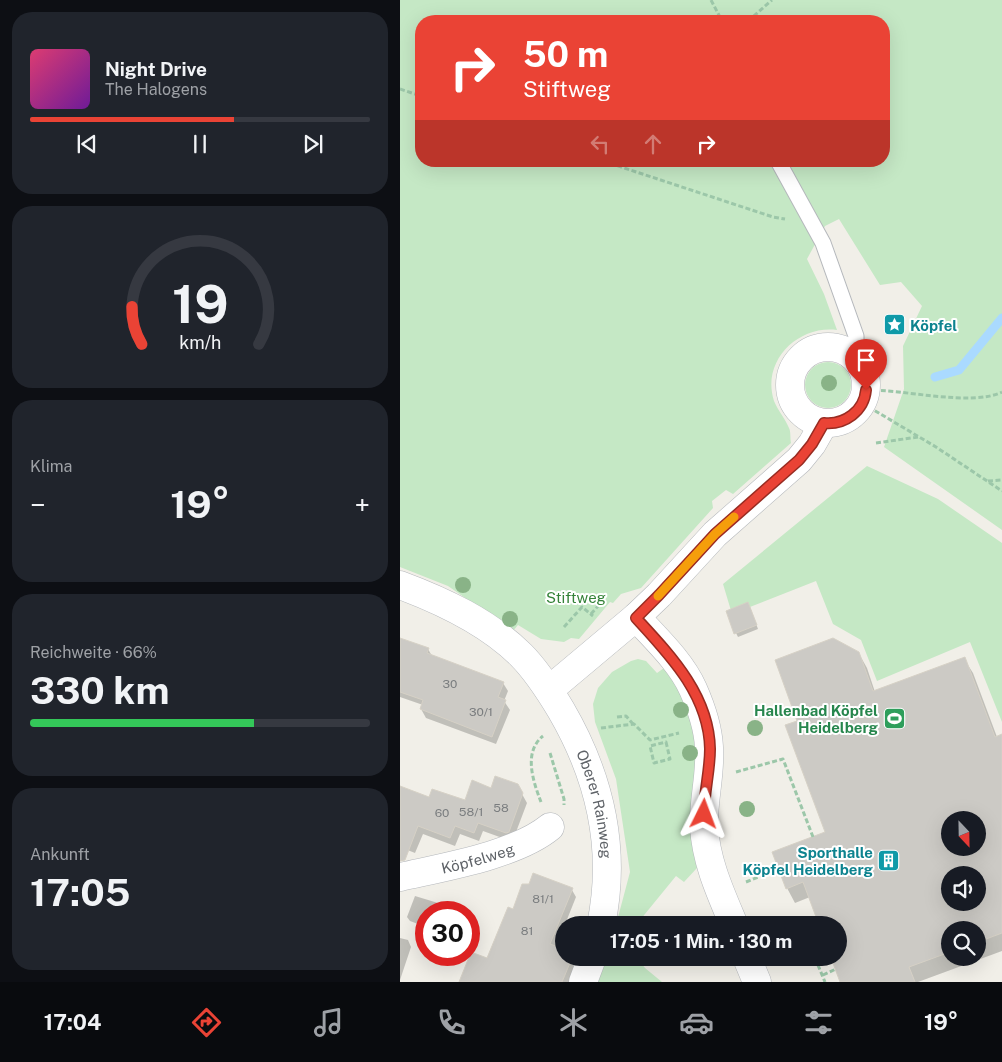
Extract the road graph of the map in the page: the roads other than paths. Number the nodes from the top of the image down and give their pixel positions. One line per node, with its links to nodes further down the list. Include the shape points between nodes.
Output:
1 (781, 167): 2 (lane, via 823,243 856,336)
2 (856, 358): 3 (street, via 866,378 864,396 850,417 836,423); 3 (street, via 836,347 821,347 807,353 793,370 790,392 796,406 807,417)
3 (824, 423): 5 (street, via 799,460 715,534)
4 (400, 585): 6 (street, via 464,614 509,644 536,671)
5 (636, 618): 6 (street); 10 (street, via 671,656 692,686 706,725 710,748 704,828 715,878)
6 (549, 690): 9 (street, Oberer Rainweg, via 588,766 604,818 607,884)
7 (550, 827): 8 (street, Köpfelweg, via 511,848)
8 (400, 877)
9 (602, 916)
10 (730, 916)
11 (589, 966): 13 (street)
12 (750, 966): 14 (street)
13 (583, 982)
14 (757, 982)

